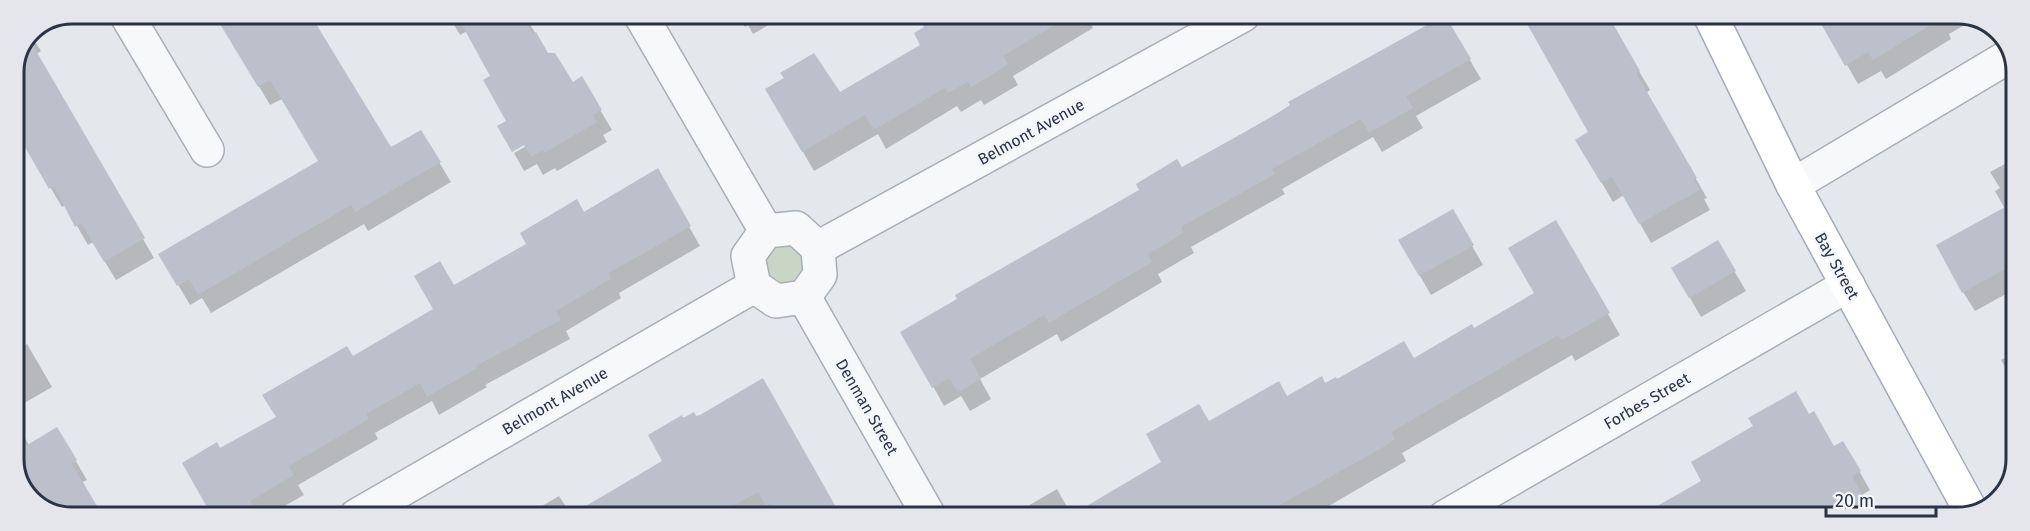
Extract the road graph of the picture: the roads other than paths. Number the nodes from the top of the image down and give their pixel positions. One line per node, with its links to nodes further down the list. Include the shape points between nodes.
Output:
1 (132, 24): 6 (street)
2 (646, 24): 8 (street)
3 (1714, 24): 7 (main road, Bay Street)
4 (1201, 25): 9 (street, Belmont Avenue)
5 (2004, 59): 7 (street)
6 (207, 150)
7 (1793, 185): 10 (main road, Bay Street)
8 (766, 231): 9 (street, via 796,228); 11 (street, via 748,256)
9 (818, 248): 12 (street, via 820,276)
10 (1848, 285): 13 (main road, Bay Street); 16 (street, Forbes Street)
11 (754, 286): 12 (street, via 776,301); 14 (street, Belmont Avenue)
12 (804, 297): 15 (street, Denman Street)
13 (1968, 506)
14 (372, 507)
15 (924, 507)
16 (1462, 507)

